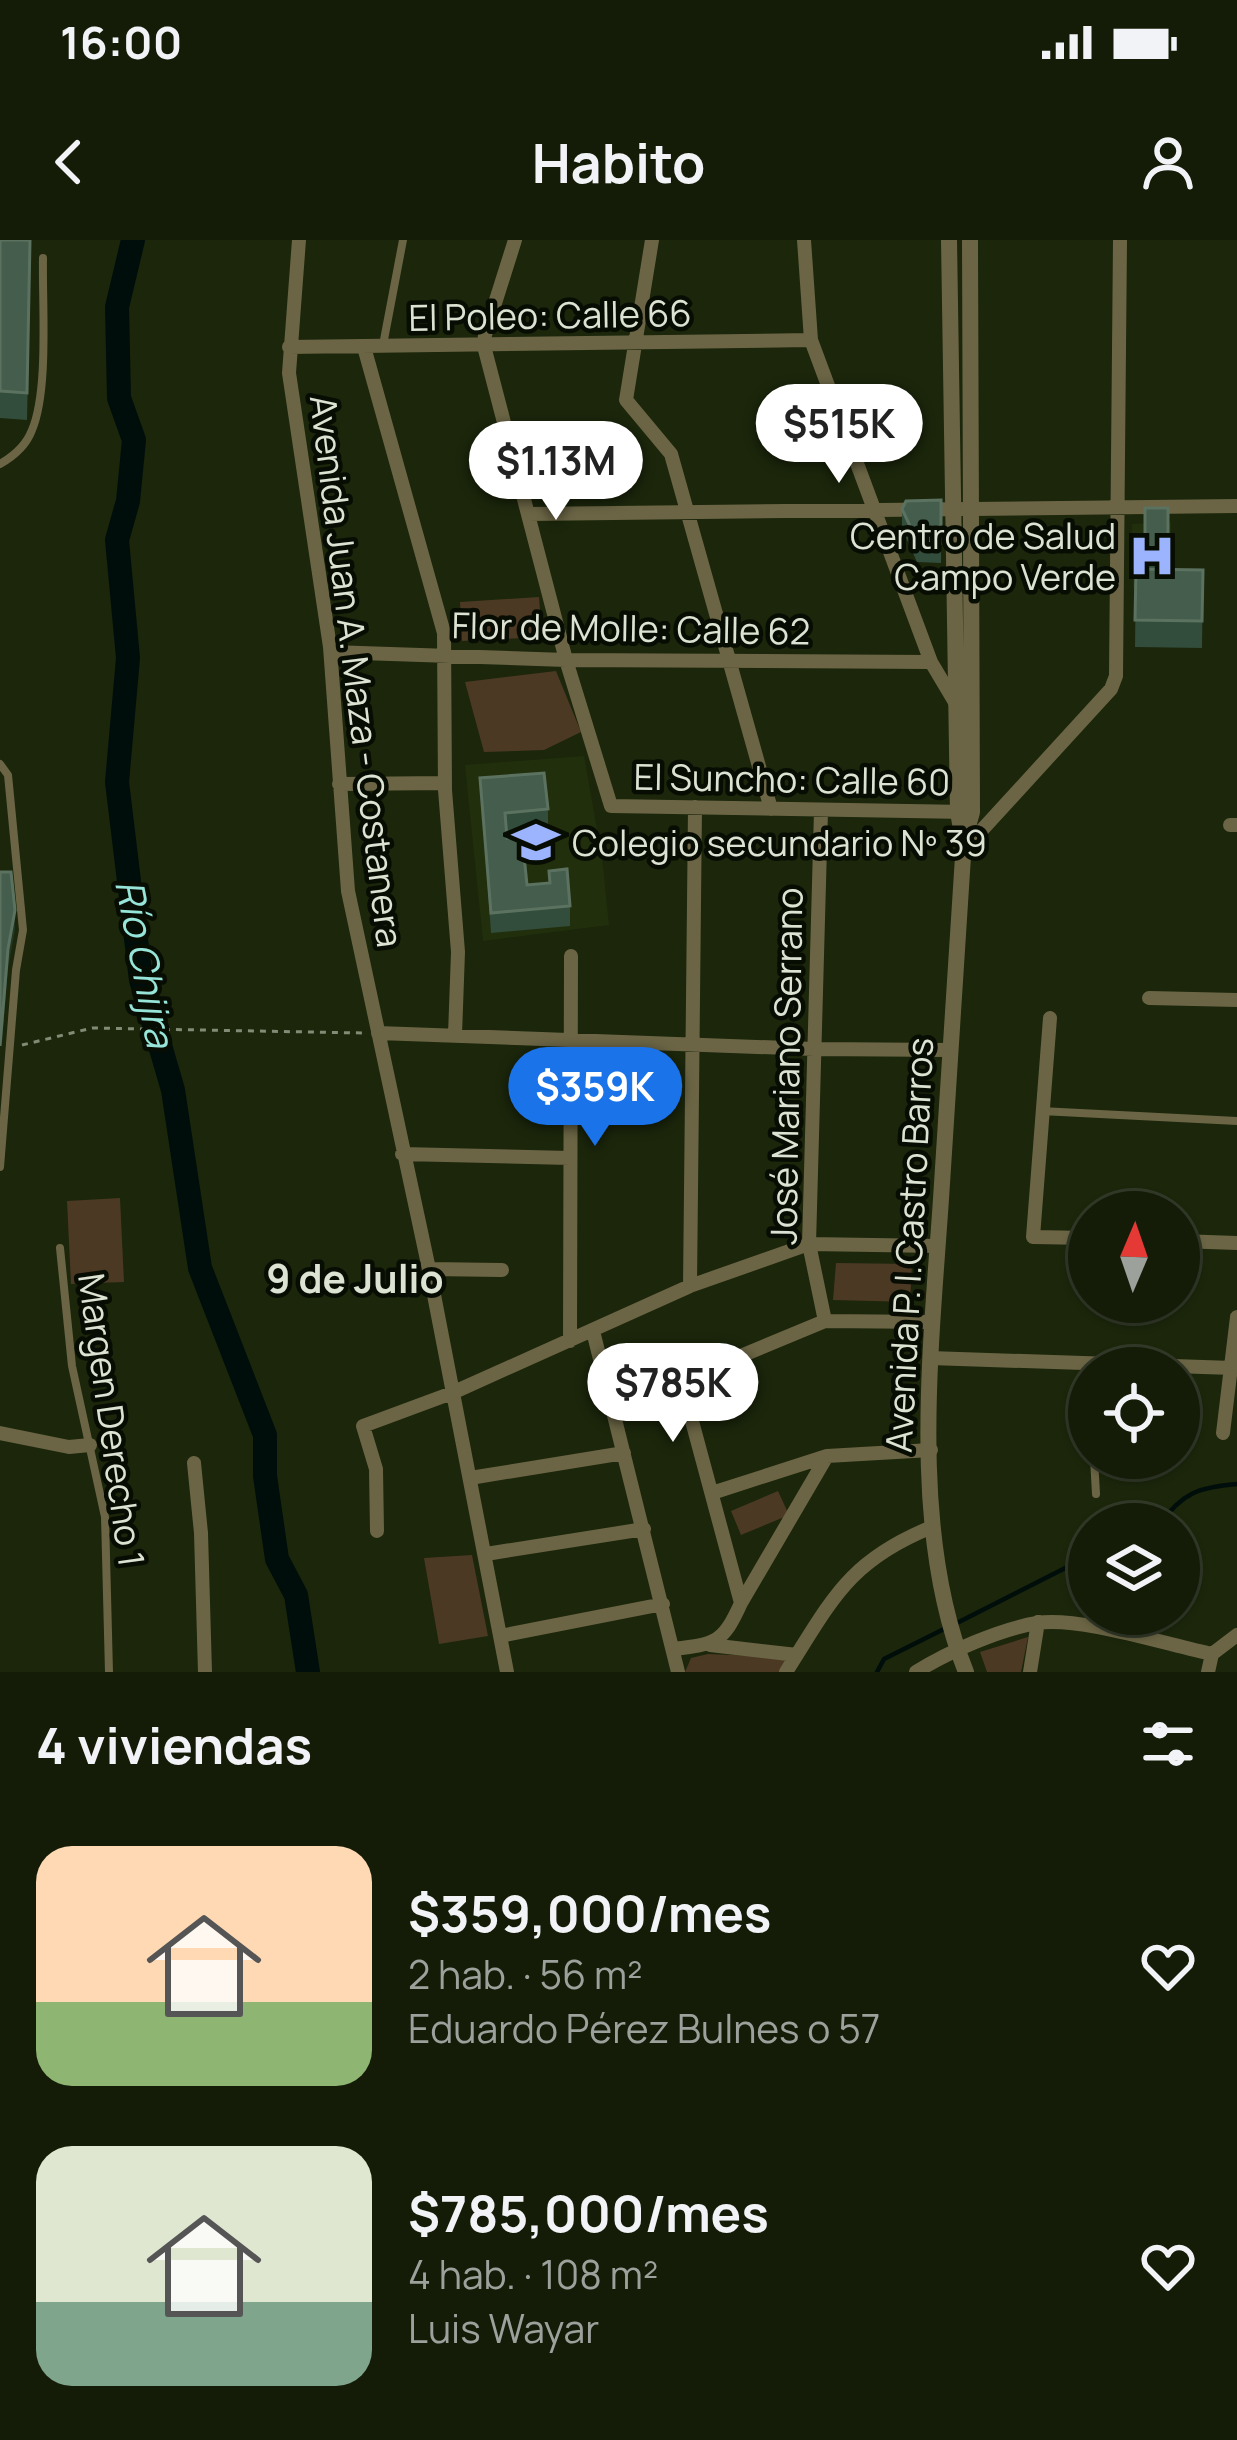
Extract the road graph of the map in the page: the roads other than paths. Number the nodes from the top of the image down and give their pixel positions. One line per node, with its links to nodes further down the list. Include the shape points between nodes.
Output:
1 (298, 240): 13 (street, Avenida Juan A. Maza - Costanera)
2 (403, 240): 15 (lane)
3 (515, 240): 12 (street)
4 (652, 240): 11 (street)
5 (804, 240): 10 (street)
6 (949, 240): 18 (street)
7 (970, 240): 19 (street)
8 (1120, 240): 21 (street)
9 (43, 258): 16 (lane, via 40,399 32,432)
10 (811, 340): 11 (street, El Poleo: Calle 66); 20 (street)
11 (634, 344): 12 (street, El Poleo: Calle 66); 22 (street, via 626,400 671,454)
12 (484, 346): 15 (street, El Poleo: Calle 66); 23 (street)
13 (289, 347): 14 (street, El Poleo: Calle 66); 24 (street, Avenida Juan A. Maza - Costanera)
14 (364, 347): 15 (street, El Poleo: Calle 66); 25 (street)
15 (382, 348)
16 (0, 464)
17 (1237, 506): 21 (street)
18 (951, 509): 19 (street); 20 (street); 29 (street)
19 (973, 509): 21 (street); 36 (street)
20 (874, 510): 22 (street); 28 (street)
21 (1120, 510): 37 (street, via 1111,689)
22 (688, 512): 23 (street); 27 (street)
23 (528, 514): 26 (street)
24 (331, 652): 25 (street, Flor de Molle: Calle 62); 32 (street, Avenida Juan A. Maza - Costanera)
25 (446, 656): 26 (street, Flor de Molle: Calle 62); 31 (street)
26 (566, 660): 27 (street, Flor de Molle: Calle 62); 33 (street, El Suncho: Calle 60, via 611,806)
27 (732, 661): 28 (street, Flor de Molle: Calle 62); 34 (street)
28 (931, 662): 29 (street)
29 (957, 706): 36 (street)
30 (0, 764): 39 (lane)
31 (445, 783): 32 (street); 45 (street, via 458,952)
32 (339, 784): 44 (street, Avenida Juan A. Maza - Costanera, via 348,891)
33 (695, 807): 34 (street, El Suncho: Calle 60); 47 (street)
34 (771, 809): 35 (street, El Suncho: Calle 60)
35 (821, 811): 36 (street, El Suncho: Calle 60); 48 (street, José Mariano Serrano)
36 (965, 812): 37 (street, Avenida P. I.Castro Barros)
37 (964, 842): 49 (street, Avenida P. I.Castro Barros)
38 (0, 884): 39 (lane)
39 (21, 884): 54 (lane)
40 (572, 956): 46 (street)
41 (1149, 998): 42 (street)
42 (1237, 1000)
43 (1050, 1018): 50 (street)
44 (378, 1033): 45 (street); 52 (street, Avenida Juan A. Maza - Costanera)
45 (455, 1035): 46 (street)
46 (569, 1041): 47 (street); 53 (street)
47 (693, 1045): 48 (street); 63 (street)
48 (814, 1049): 49 (street); 58 (street, José Mariano Serrano)
49 (951, 1050): 59 (street, Avenida P. I.Castro Barros)
50 (1041, 1111): 51 (lane); 55 (street, via 1033,1237)
51 (1237, 1121)
52 (402, 1154): 53 (street); 61 (street, Avenida Juan A. Maza - Costanera)
53 (570, 1158): 68 (street)
54 (0, 1167)
55 (1068, 1238)
56 (1200, 1242): 57 (street)
57 (1237, 1243)
58 (809, 1244): 59 (street); 63 (street); 65 (street, José Mariano Serrano)
59 (938, 1246): 66 (street, Avenida P. I.Castro Barros)
60 (60, 1248): 76 (lane, Margen Derecho 1)
61 (429, 1269): 62 (street); 73 (street, Avenida Juan A. Maza - Costanera)
62 (502, 1270)
63 (690, 1286): 67 (street)
64 (1237, 1317): 72 (street)
65 (825, 1321): 66 (street); 83 (street, via 682,1384)
66 (932, 1322): 69 (street, Avenida P. I.Castro Barros)
67 (593, 1331): 68 (street); 78 (street)
68 (570, 1341): 73 (street)
69 (931, 1358): 70 (street); 77 (street, Avenida P. I.Castro Barros)
70 (1068, 1365)
71 (1200, 1368): 72 (street)
72 (1233, 1368): 75 (street)
73 (452, 1393): 81 (street, Avenida Juan A. Maza - Costanera); 87 (street, via 363,1426 376,1469)
74 (0, 1433): 76 (street)
75 (1223, 1433)
76 (90, 1445): 99 (lane, Margen Derecho 1, via 109,1552)
77 (931, 1450): 79 (street); 85 (street, Avenida P. I.Castro Barros)
78 (624, 1453): 81 (street); 86 (street)
79 (827, 1456): 83 (street); 89 (street)
80 (194, 1462): 100 (street)
81 (470, 1478): 88 (street, Avenida Juan A. Maza - Costanera)
82 (1095, 1479): 84 (lane)
83 (712, 1493): 89 (street)
84 (1096, 1494)
85 (932, 1528): 96 (street, Avenida P. I.Castro Barros); 98 (street, via 850,1575)
86 (644, 1529): 88 (street); 90 (street)
87 (377, 1531)
88 (486, 1554): 92 (street, Avenida Juan A. Maza - Costanera)
89 (741, 1603): 94 (street)
90 (663, 1604): 92 (street); 95 (street)
91 (1038, 1622): 96 (street); 97 (street); 106 (street)
92 (500, 1636): 101 (street, Avenida Juan A. Maza - Costanera)
93 (1237, 1636): 97 (street)
94 (710, 1645): 95 (street); 98 (street)
95 (674, 1649): 102 (street)
96 (957, 1650): 104 (street); 105 (street, Avenida P. I.Castro Barros)
97 (1212, 1654): 107 (street)
98 (797, 1655): 103 (street)
99 (109, 1672)
100 (205, 1672)
101 (507, 1672)
102 (678, 1672)
103 (786, 1672)
104 (916, 1672)
105 (966, 1672)
106 (1030, 1672)
107 (1208, 1672)

